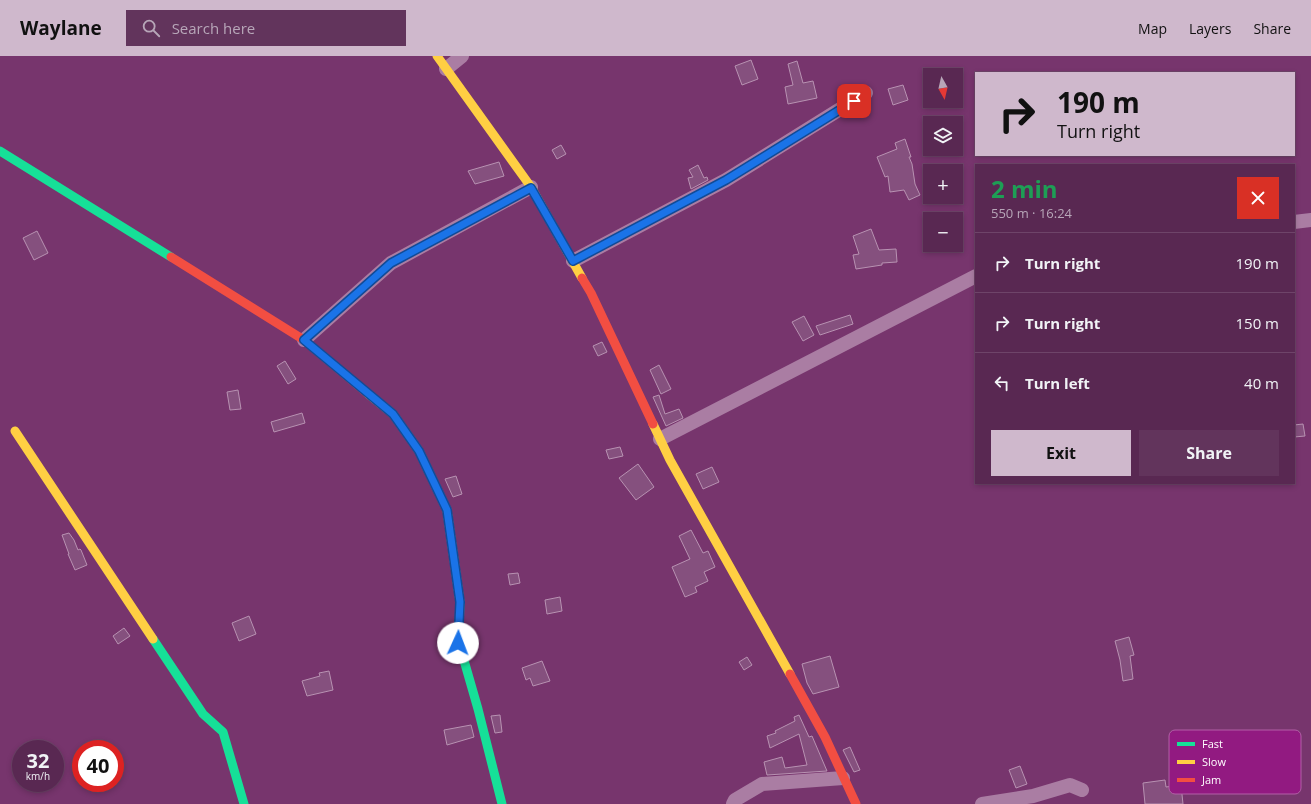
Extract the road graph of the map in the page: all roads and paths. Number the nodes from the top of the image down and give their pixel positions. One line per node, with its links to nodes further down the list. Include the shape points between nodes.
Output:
1 (437, 56): 3 (street)
2 (462, 56): 3 (street)
3 (446, 69): 6 (street)
4 (866, 93): 9 (street, via 726,180)
5 (0, 150): 11 (street)
6 (531, 188): 9 (street); 11 (street, via 391,263)
7 (1311, 220): 8 (street)
8 (1295, 222)
9 (573, 261): 13 (street, via 591,293)
10 (975, 277): 13 (street)
11 (304, 340): 17 (street, via 393,414 419,451 447,510 460,602 458,643)
12 (16, 431): 16 (street, via 203,714 223,732)
13 (660, 439): 14 (street, via 825,737)
14 (843, 778): 18 (street, via 762,784 735,800); 19 (street)
15 (1082, 790): 20 (street, via 1070,785 1033,796)
16 (244, 804)
17 (502, 804)
18 (733, 804)
19 (856, 804)
20 (982, 804)

